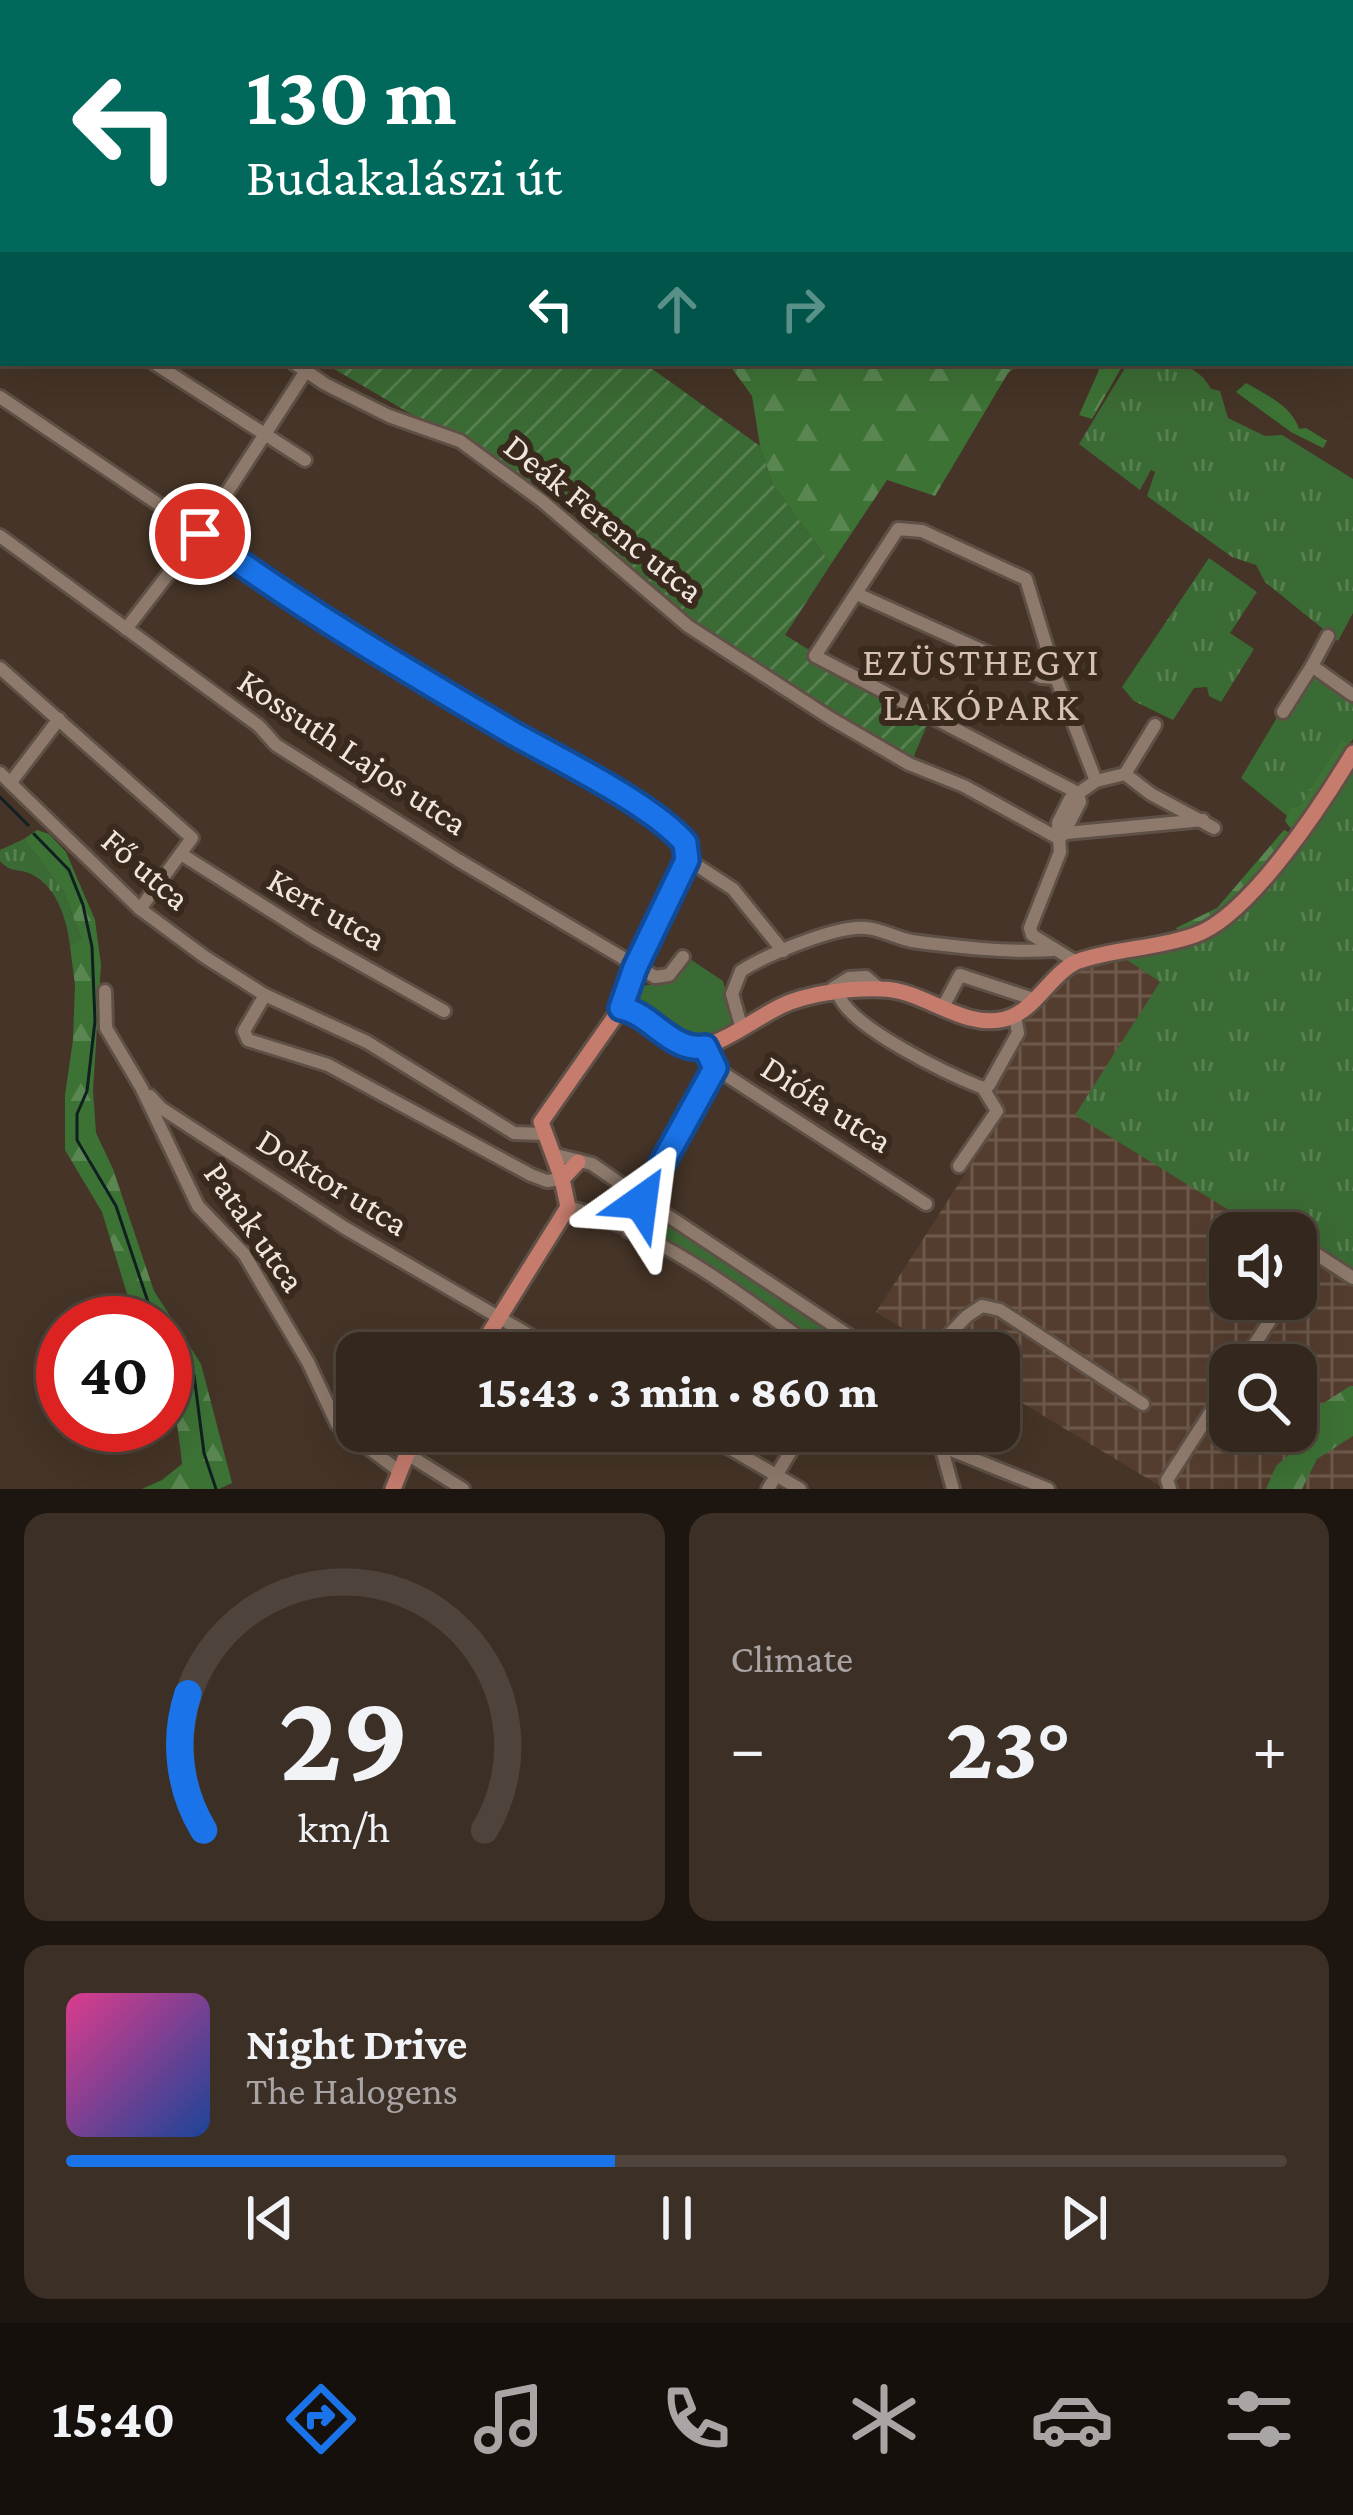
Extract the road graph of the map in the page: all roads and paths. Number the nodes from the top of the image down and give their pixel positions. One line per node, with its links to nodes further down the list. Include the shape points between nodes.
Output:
1 (159, 366): 4 (street)
2 (300, 367): 4 (street); 24 (street, Deák Ferenc utca, via 389,416 460,441 678,619 909,764)
3 (0, 398): 6 (street)
4 (267, 435): 5 (street); 6 (street)
5 (305, 460)
6 (200, 534): 26 (street, via 411,673 666,825 685,843)
7 (0, 536): 10 (street, Kossuth Lajos utca)
8 (180, 559): 10 (street)
9 (857, 594): 14 (street); 14 (street, via 898,529 922,531 1026,579); 23 (street, via 814,656)
10 (126, 629): 32 (street, Kossuth Lajos utca, via 276,745)
11 (1328, 636): 12 (street)
12 (1312, 666): 15 (street); 16 (street)
13 (0, 668): 17 (street)
14 (1056, 678): 22 (street)
15 (1353, 695)
16 (1283, 712)
17 (59, 719): 21 (street); 25 (street, via 192,838)
18 (1155, 725): 20 (street)
19 (1353, 753): 31 (main road, via 1309,821 1221,921 1174,941)
20 (1125, 774): 22 (street); 24 (street, via 1208,824)
21 (5, 777): 27 (street, Fő utca)
22 (1096, 781): 23 (street)
23 (1078, 794): 24 (street)
24 (1062, 836): 28 (street, via 1030,928)
25 (181, 854): 27 (street); 39 (street, Kert utca)
26 (687, 860): 29 (street, via 733,889); 32 (street)
27 (140, 909): 35 (street, Fő utca)
28 (1054, 950): 29 (street, via 923,942 866,928); 31 (street)
29 (783, 951): 41 (street, via 735,978)
30 (683, 957): 32 (street, via 669,975)
31 (1076, 962): 36 (main road)
32 (635, 968): 38 (street)
33 (105, 991): 44 (street, Patak utca, via 106,1028)
34 (835, 994): 37 (main road, via 880,988); 41 (main road, via 798,999); 45 (street, via 898,1045)
35 (265, 995): 47 (street, Fő utca, via 367,1042); 50 (street, via 244,1030 248,1040 328,1065)
36 (1033, 999): 37 (street, via 959,975); 40 (main road)
37 (943, 1007): 40 (main road, via 991,1021)
38 (621, 1008): 42 (main road, via 682,1045); 46 (main road, via 544,1115)
39 (444, 1011)
40 (1015, 1016): 45 (street, via 1018,1033)
41 (742, 1029): 42 (main road)
42 (705, 1047): 43 (street, Diófa utca)
43 (715, 1068): 53 (street); 54 (street, Diófa utca)
44 (141, 1087): 59 (street, Doktor utca, via 327,1216); 72 (street, Patak utca, via 198,1206 244,1254 337,1424)
45 (983, 1088): 51 (street, via 997,1111)
46 (543, 1134): 47 (street); 48 (main road)
47 (523, 1136): 50 (street)
48 (552, 1154): 49 (street); 52 (main road)
49 (578, 1162): 52 (main road); 53 (street)
50 (510, 1163): 52 (street, via 547,1181)
51 (959, 1166)
52 (562, 1179): 55 (main road)
53 (641, 1198): 56 (street); 63 (street)
54 (926, 1204)
55 (568, 1208): 56 (street); 59 (main road)
56 (628, 1231): 62 (street)
57 (1317, 1255): 58 (street)
58 (1353, 1278)
59 (500, 1319): 60 (main road); 61 (street, Doktor utca)
60 (491, 1332)
61 (523, 1332)
62 (790, 1332)
63 (843, 1332)
64 (951, 1332): 65 (street, via 982,1306 1000,1310)
65 (1143, 1404)
66 (1209, 1414): 80 (street, via 1166,1480)
67 (738, 1452): 73 (street)
68 (790, 1452): 73 (street)
69 (943, 1452): 78 (street)
70 (956, 1452): 79 (street)
71 (407, 1454): 72 (main road); 75 (street)
72 (399, 1471): 74 (main road)
73 (777, 1474): 76 (street); 77 (street)
74 (393, 1489)
75 (463, 1489)
76 (768, 1489)
77 (800, 1489)
78 (953, 1489)
79 (1048, 1489)
80 (1170, 1489)

